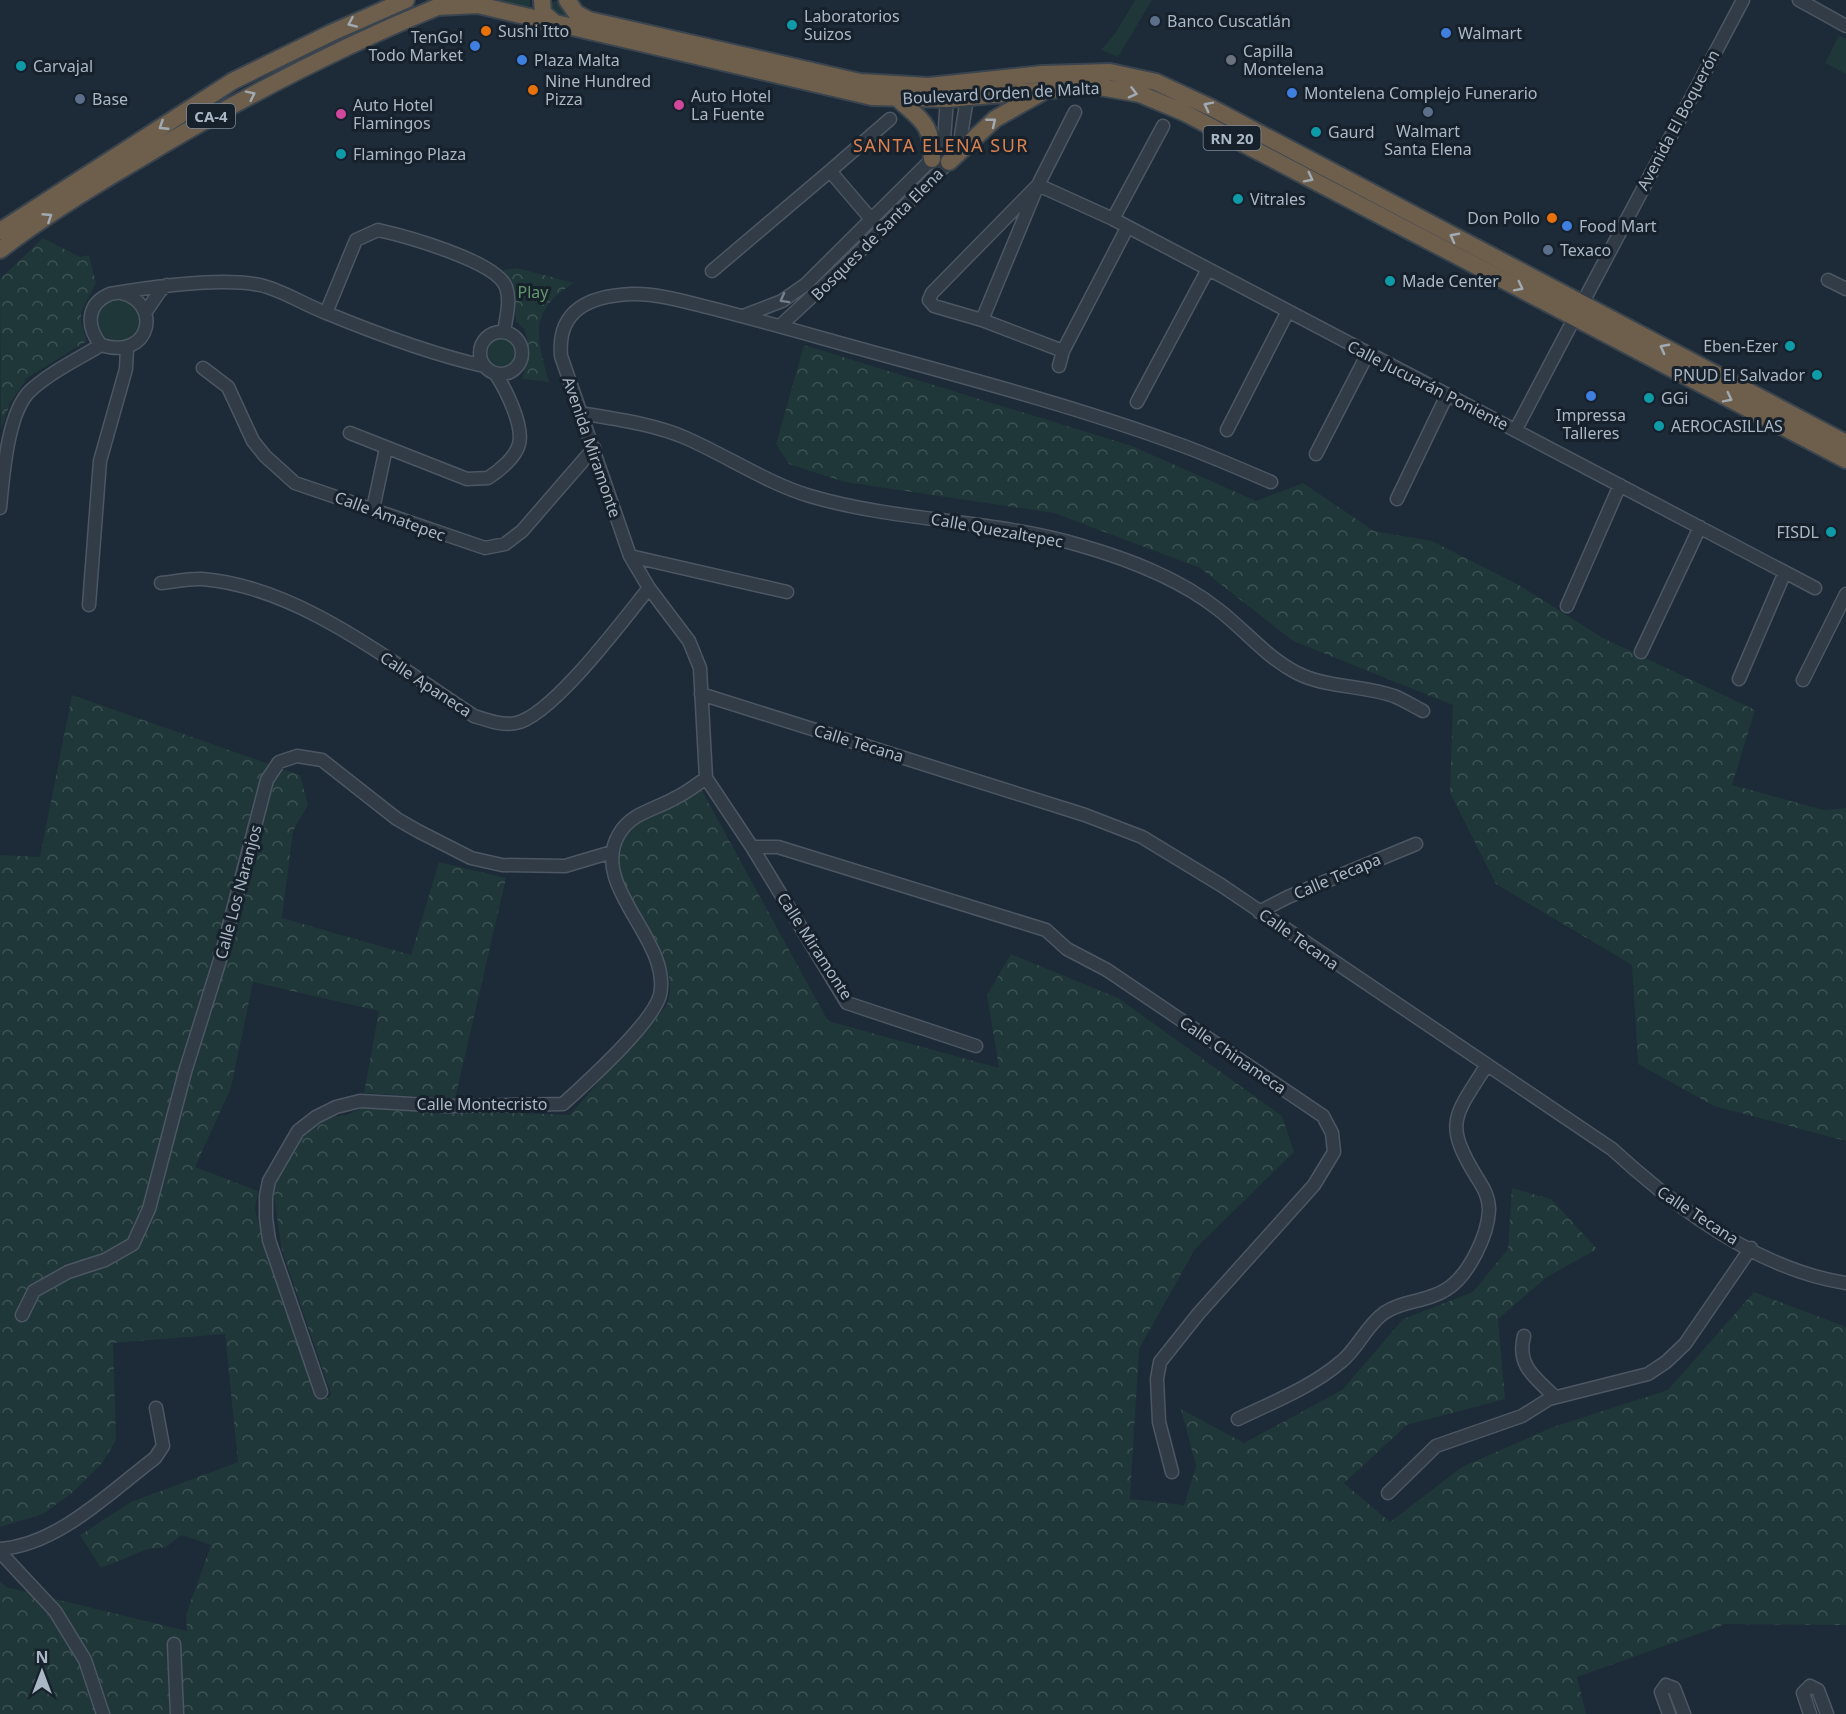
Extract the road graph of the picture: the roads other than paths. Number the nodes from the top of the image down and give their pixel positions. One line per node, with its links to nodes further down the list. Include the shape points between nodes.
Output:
1 (406, 0): 24 (highway, CA-4, one-way to 24, via 233,81)
2 (454, 0): 7 (highway, CA-4)
3 (542, 0): 8 (highway, via 543,13)
4 (567, 0): 32 (highway, Boulevard Orden de Malta / RN 20, one-way to 4, via 1212,108 1156,82 1110,72 1042,74 929,86 860,82 589,20 576,13)
5 (1743, 0): 32 (street, Avenida El Boquerón)
6 (1799, 0): 9 (street)
7 (437, 7): 8 (highway, Boulevard Orden de Malta / RN 20, via 478,4); 25 (highway, CA-4, one-way to 7, via 100,183 227,106)
8 (559, 25): 12 (highway, Boulevard Orden de Malta / RN 20, via 852,93)
9 (1846, 26)
10 (1050, 88): 11 (highway, Boulevard Orden de Malta / RN 20); 18 (highway, one-way to 10, via 995,119); 32 (highway, Boulevard Orden de Malta / RN 20, one-way to 32, via 1094,86 1140,94)
11 (967, 98): 13 (highway, Boulevard Orden de Malta / RN 20); 18 (street, Bosques de Santa Elena, via 960,142)
12 (897, 99): 13 (highway, Boulevard Orden de Malta / RN 20); 17 (highway, via 929,129)
13 (947, 99): 17 (street, Bosques de Santa Elena, via 944,140)
14 (1075, 112): 20 (street)
15 (890, 119): 19 (street)
16 (1163, 126): 22 (street)
17 (932, 159): 21 (street, Bosques de Santa Elena)
18 (949, 162): 38 (street, Bosques de Santa Elena)
19 (830, 171): 21 (street); 27 (street)
20 (1038, 184): 22 (street, Calle Jucuarán Poniente); 37 (street); 37 (street, via 929,296 934,306)
21 (871, 219): 36 (street, Bosques de Santa Elena, one-way to 36, via 794,293)
22 (1113, 219): 23 (street, Calle Jucuarán Poniente)
23 (1127, 228): 26 (street, Calle Jucuarán Poniente); 43 (street)
24 (0, 231)
25 (0, 250)
26 (1207, 271): 35 (street, Calle Jucuarán Poniente); 52 (street)
27 (712, 272)
28 (1828, 280): 30 (street)
29 (168, 285): 31 (street); 33 (street); 34 (street, via 261,285)
30 (1846, 289)
31 (121, 293): 33 (street, via 136,300); 41 (street, via 105,296 93,308 90,324)
32 (1578, 310): 54 (street, Avenida El Boquerón); 57 (highway, Boulevard Orden de Malta / RN 20, one-way to 32); 61 (highway, Boulevard Orden de Malta / RN 20, one-way to 61)
33 (145, 313): 42 (street, via 143,334)
34 (326, 313): 39 (street, via 356,240 378,230 482,266 500,277 508,294); 45 (street)
35 (1287, 313): 44 (street, Calle Jucuarán Poniente); 55 (street)
36 (743, 316): 38 (street, Avenida Miramonte); 53 (street, Avenida Miramonte, via 633,294 596,300 582,307 565,321 559,337 561,356)
37 (982, 320): 43 (street)
38 (780, 326): 62 (street, Avenida Miramonte, via 1143,432)
39 (504, 332): 40 (street, via 494,333); 46 (street, via 521,346)
40 (483, 341): 45 (street, via 474,354); 49 (street, via 480,354)
41 (99, 342): 42 (street); 65 (street, via 28,392 13,425 4,462)
42 (122, 349): 75 (street, via 126,369 100,461)
43 (1063, 351): 47 (street)
44 (1367, 355): 51 (street, Calle Jucuarán Poniente); 60 (street)
45 (459, 361): 49 (street)
46 (519, 364): 49 (street, via 509,373); 50 (street)
47 (1059, 366)
48 (203, 368): 66 (street, Calle Amatepec, via 228,387 253,441 295,483)
49 (490, 370): 50 (street)
50 (507, 391): 58 (street, via 520,443 516,452 488,478 467,479)
51 (1447, 395): 54 (street, Calle Jucuarán Poniente); 64 (street)
52 (1137, 402)
53 (580, 413): 59 (street, Avenida Miramonte); 81 (street, Calle Quezaltepec, via 684,437 806,495 843,506 1042,535 1148,568 1220,610 1272,659 1299,674 1323,683 1394,696)
54 (1516, 429): 63 (street, Calle Jucuarán Poniente)
55 (1227, 430)
56 (350, 433): 58 (street)
57 (1846, 443)
58 (386, 448): 66 (street)
59 (594, 448): 66 (street, Calle Amatepec, via 522,531 505,544 485,548 466,543); 68 (street, Avenida Miramonte)
60 (1316, 454)
61 (1846, 459)
62 (1271, 482)
63 (1620, 485): 67 (street, Calle Jucuarán Poniente); 76 (street)
64 (1397, 499)
65 (0, 508)
66 (373, 509)
67 (1700, 527): 69 (street, Calle Jucuarán Poniente); 77 (street)
68 (630, 556): 71 (street, Avenida Miramonte); 73 (street)
69 (1785, 572): 72 (street, Calle Jucuarán Poniente); 78 (street)
70 (160, 584): 71 (street, Calle Apaneca, via 199,579 228,582 279,598 323,619 474,716 516,723 540,709 572,679)
71 (649, 588): 80 (street, Avenida Miramonte, via 689,641 700,668)
72 (1815, 588)
73 (787, 592)
74 (1846, 594): 79 (street)
75 (89, 605)
76 (1567, 606)
77 (1641, 652)
78 (1739, 679)
79 (1803, 680)
80 (702, 694): 82 (street, Avenida Miramonte); 86 (street, Calle Tecana, via 1132,833)
81 (1423, 711)
82 (706, 778): 84 (street, Calle Miramonte); 85 (street, via 674,800 639,813 618,835)
83 (1416, 844): 86 (street, Calle Tecapa)
84 (752, 847): 87 (street, Calle Miramonte, via 847,1003); 97 (street, Calle Chinameca, via 778,847 1046,930 1067,949 1107,970 1323,1116 1332,1133 1334,1152 1314,1185 1160,1362 1159,1422)
85 (612, 852): 91 (street, Calle Los Naranjos, via 565,866 502,865 471,858 397,819 322,760 297,756 279,762 267,780 149,1209 133,1244 34,1291); 93 (street, Calle Montecristo, via 614,874 658,963 660,996 654,1009 563,1104 447,1106 360,1101 316,1117 298,1131 276,1165 266,1196 269,1240)
86 (1259, 912): 88 (street, Calle Tecana)
87 (976, 1046)
88 (1486, 1066): 89 (street, Calle Tecana, via 1612,1149 1640,1176 1694,1216); 96 (street, via 1458,1111 1455,1127 1457,1142 1486,1192 1489,1209 1479,1245 1463,1272 1447,1289 1397,1305 1381,1315 1341,1362 1306,1386)
89 (1751, 1248): 90 (street, Calle Tecana, via 1801,1274); 94 (street, via 1685,1344 1666,1362 1648,1374)
90 (1846, 1283)
91 (22, 1316)
92 (1524, 1336): 94 (street, via 1520,1349 1525,1365)
93 (321, 1392)
94 (1555, 1397): 98 (street, via 1522,1416 1436,1446)
95 (156, 1408): 99 (street, via 164,1446 155,1458 55,1534)
96 (1238, 1419)
97 (1172, 1472)
98 (1388, 1493)
99 (0, 1551): 101 (street, via 55,1611 85,1660)
100 (174, 1644): 102 (street)
101 (103, 1714)
102 (177, 1714)
103 (1669, 1714): 104 (street, via 1661,1692 1666,1685 1674,1688)
104 (1684, 1714)
105 (1810, 1714): 106 (street, via 1803,1693 1810,1686 1818,1690)
106 (1827, 1714)

